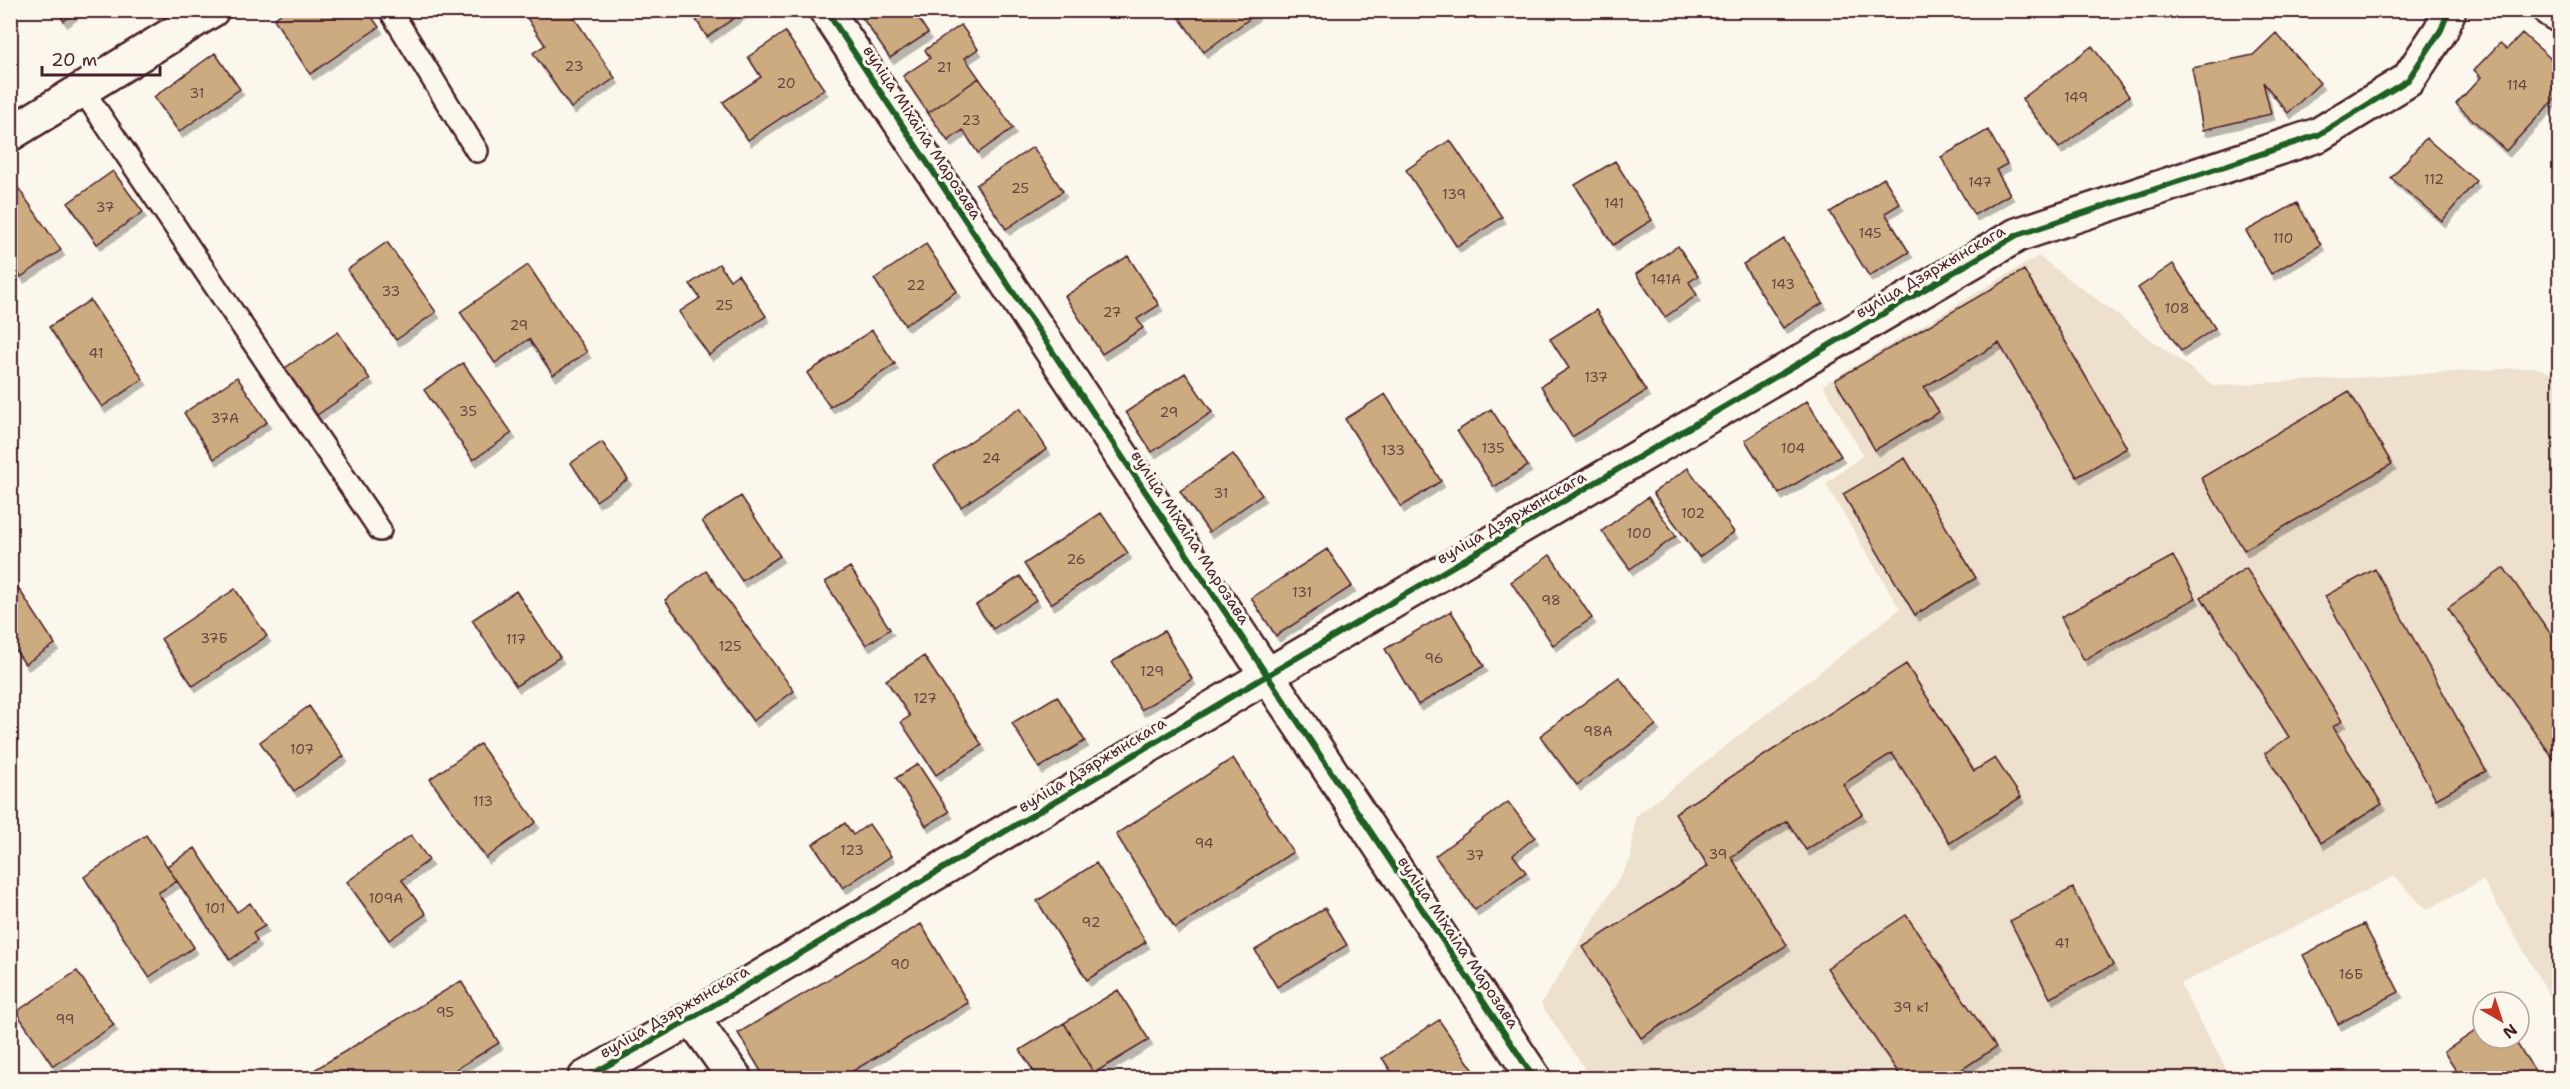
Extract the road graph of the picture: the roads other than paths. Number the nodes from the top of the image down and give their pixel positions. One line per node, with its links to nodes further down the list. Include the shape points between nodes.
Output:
1 (212, 10): 7 (street)
2 (390, 10): 9 (lane)
3 (826, 10): 11 (street, вуліца Міхаіла Марозава)
4 (2449, 10): 11 (street, вуліца Дзяржынскага, via 2441,30 2408,80 2318,135 2017,235)
5 (2550, 10): 6 (street)
6 (2559, 16)
7 (82, 89): 8 (street); 10 (lane)
8 (10, 134)
9 (477, 151)
10 (380, 530)
11 (1266, 676): 12 (street, вуліца Дзяржынскага); 15 (street, вуліца Міхаіла Марозава)
12 (692, 1018): 13 (street, вуліца Дзяржынскага); 14 (street)
13 (585, 1078)
14 (735, 1078)
15 (1534, 1078)

